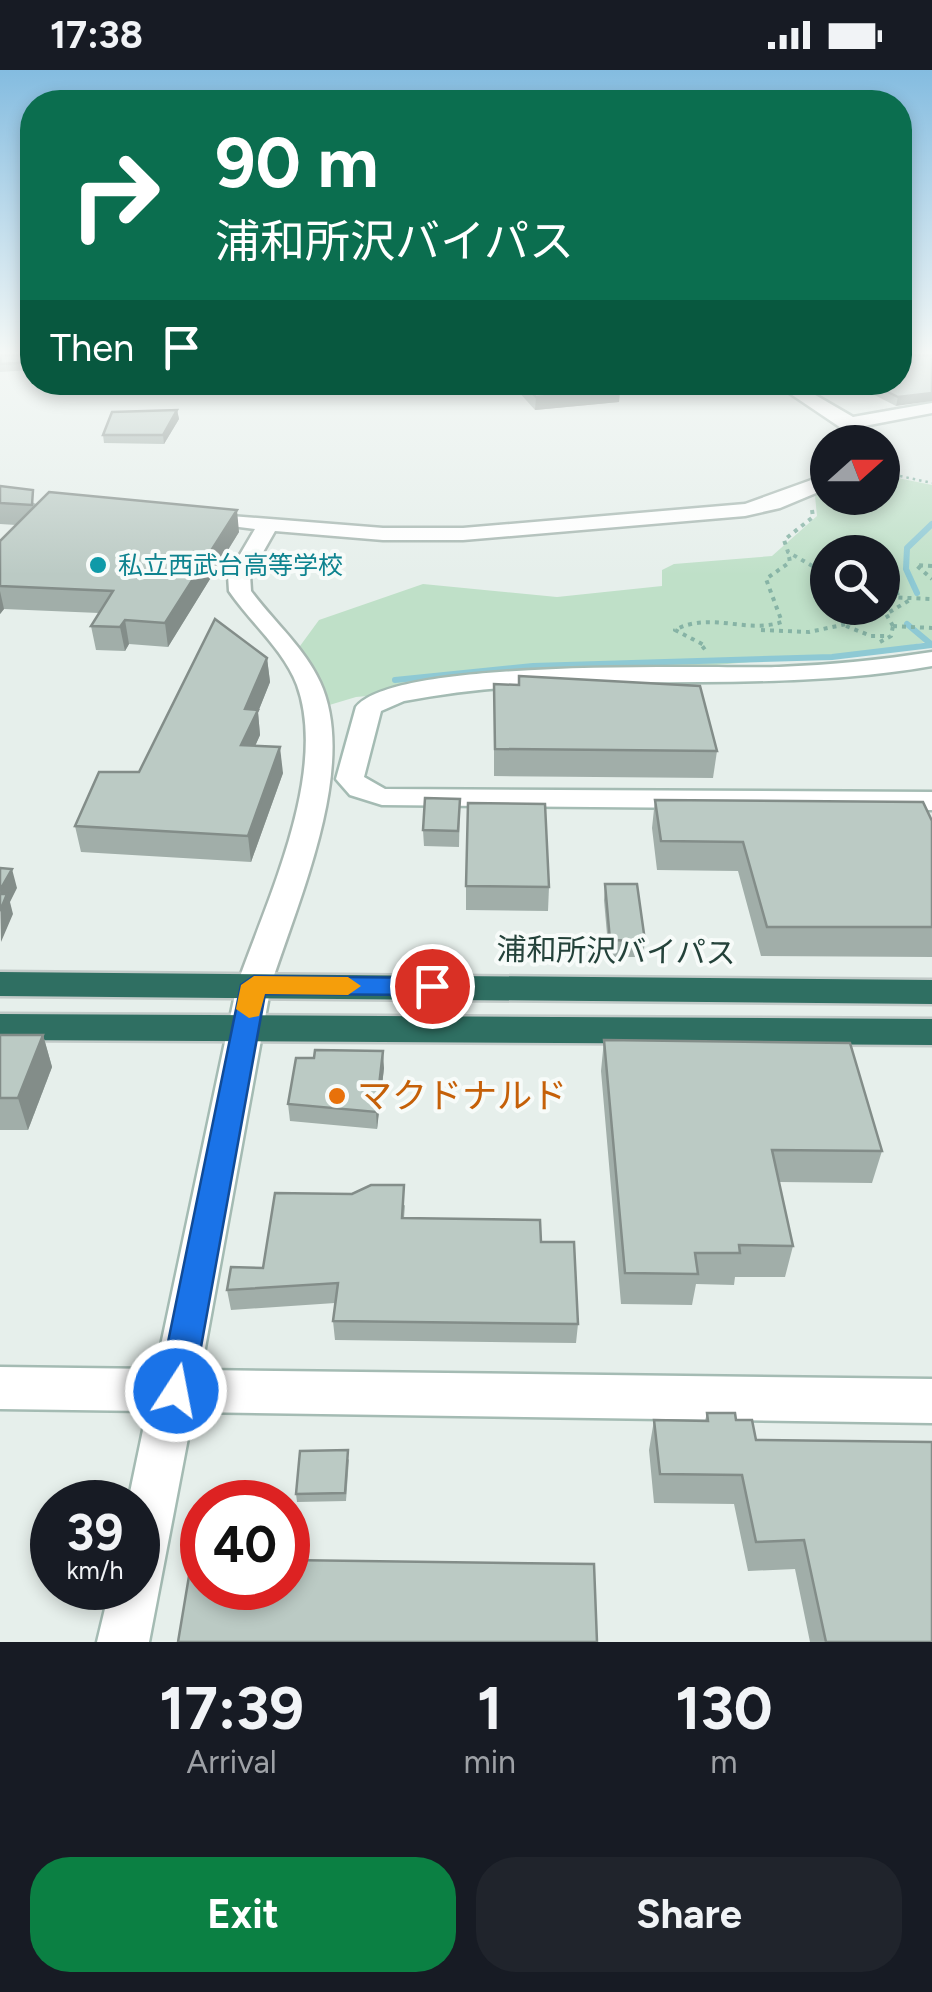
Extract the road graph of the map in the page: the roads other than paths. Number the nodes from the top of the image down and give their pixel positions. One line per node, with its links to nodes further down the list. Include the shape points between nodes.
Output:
1 (810, 491): 3 (street, via 778,504 706,516 506,531 441,535)
2 (180, 514): 3 (street)
3 (268, 525): 7 (street, via 239,575 240,591 309,686 318,757)
4 (932, 659): 5 (street, via 759,676 527,679 390,694 368,706 350,778 382,797)
5 (932, 801)
6 (0, 984): 7 (highway, 浦和所沢バイパス)
7 (254, 985): 8 (highway, 浦和所沢バイパス); 10 (street)
8 (932, 992)
9 (0, 1026): 10 (highway)
10 (245, 1028): 11 (highway); 13 (street)
11 (932, 1032)
12 (0, 1388): 13 (street)
13 (176, 1391): 14 (street); 15 (street)
14 (932, 1401)
15 (158, 1480)
16 (130, 1610): 17 (street)
17 (123, 1642)

